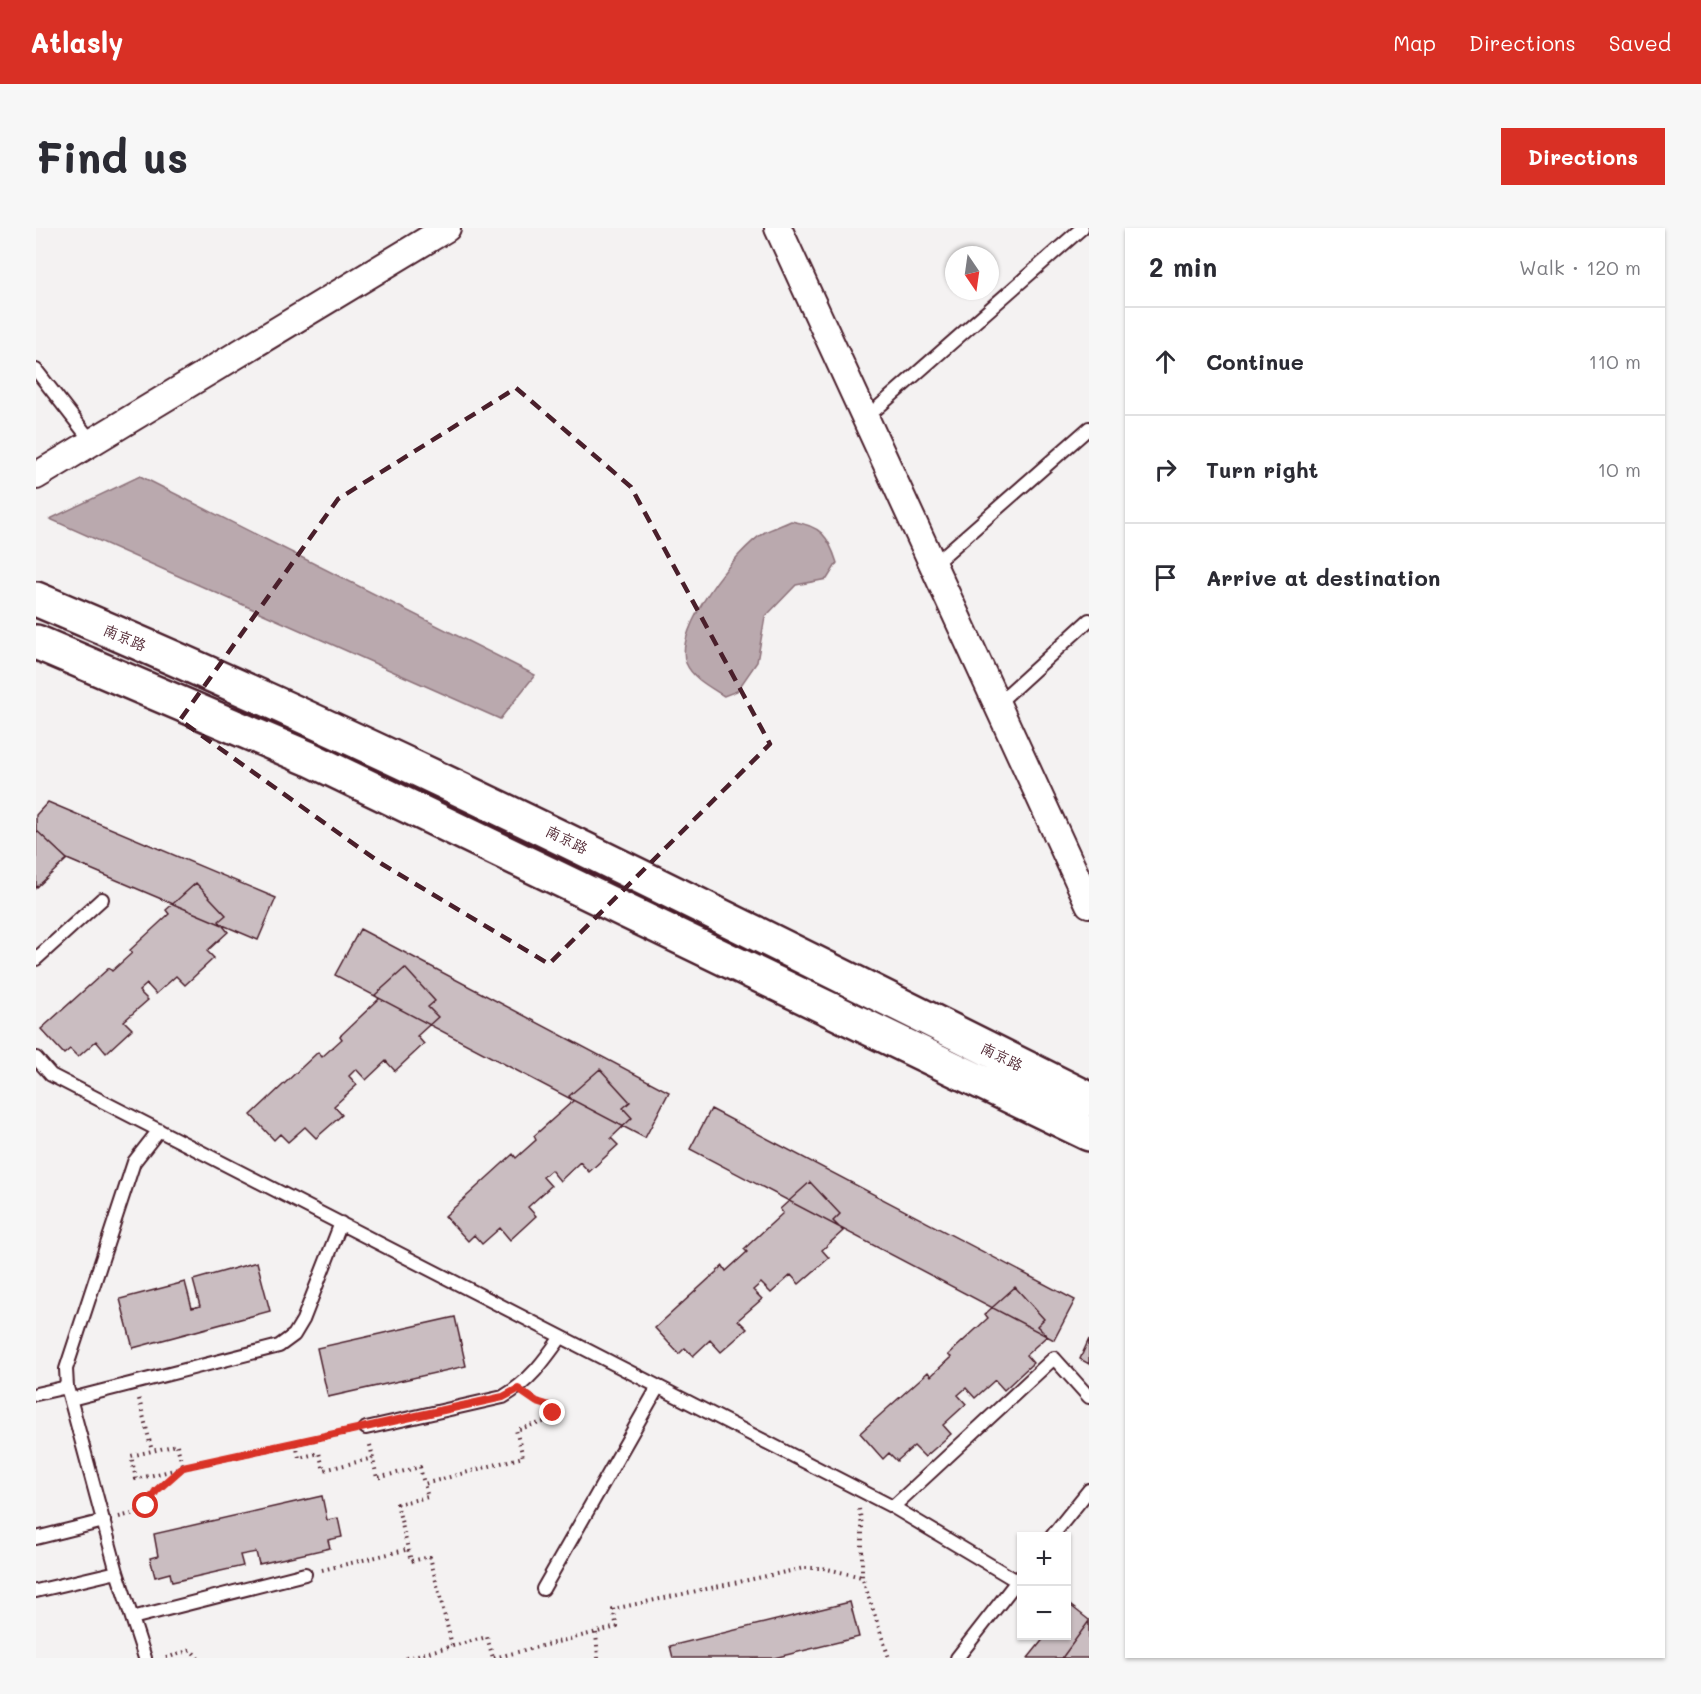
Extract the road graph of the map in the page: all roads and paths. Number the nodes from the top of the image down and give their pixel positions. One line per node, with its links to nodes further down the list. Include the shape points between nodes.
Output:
1 (447, 228): 7 (street)
2 (778, 228): 5 (street)
3 (1082, 228): 5 (lane)
4 (36, 370): 7 (lane)
5 (866, 418): 9 (street)
6 (1089, 428): 9 (lane)
7 (92, 442): 8 (street)
8 (36, 476)
9 (933, 565): 13 (street)
10 (36, 599): 18 (main road, 南京路, via 205,670 515,813)
11 (1089, 620): 13 (lane)
12 (36, 642): 20 (main road, via 310,759)
13 (997, 704): 15 (street)
14 (102, 899): 16 (lane)
15 (1089, 904)
16 (36, 959)
17 (36, 1058): 19 (lane, via 51,1075)
18 (1089, 1099)
19 (159, 1130): 21 (lane); 26 (lane, via 134,1162 66,1369)
20 (1089, 1134)
21 (341, 1223): 22 (lane); 23 (lane, via 303,1320 287,1341)
22 (561, 1337): 24 (lane); 25 (lane, via 537,1371)
23 (134, 1383): 26 (lane); 31 (path)
24 (658, 1387): 37 (lane); 47 (lane)
25 (518, 1389): 29 (lane, via 503,1397); 34 (path, via 553,1407 550,1420 516,1430 523,1457)
26 (69, 1393): 27 (lane); 38 (lane)
27 (36, 1394)
28 (1089, 1397): 37 (lane, via 1054,1358)
29 (366, 1428): 30 (path); 32 (path)
30 (296, 1444): 32 (path, via 299,1458 319,1453 324,1470); 33 (path)
31 (152, 1451): 33 (path, via 177,1445); 33 (path, via 131,1456 136,1479)
32 (373, 1458): 34 (path, via 377,1478 420,1467)
33 (183, 1467): 38 (path, via 156,1491 146,1506)
34 (424, 1484): 41 (path, via 428,1497 397,1504)
35 (1089, 1490): 39 (lane)
36 (857, 1499): 44 (path, via 862,1525)
37 (893, 1507): 45 (lane)
38 (104, 1521): 40 (lane); 42 (lane)
39 (1055, 1532)
40 (36, 1538)
41 (409, 1549): 43 (path); 51 (path, via 411,1561 430,1557)
42 (117, 1572): 48 (lane); 49 (lane)
43 (305, 1574): 49 (lane)
44 (862, 1577): 50 (path, via 823,1568 790,1570 613,1609 617,1628); 59 (path)
45 (1017, 1578)
46 (1017, 1582): 60 (lane)
47 (543, 1589)
48 (36, 1591)
49 (132, 1618): 53 (lane)
50 (596, 1633): 52 (path); 58 (path)
51 (452, 1645): 56 (path); 57 (path, via 487,1637)
52 (505, 1657): 57 (path)
53 (145, 1658)
54 (166, 1658): 55 (path, via 190,1650)
55 (198, 1658)
56 (406, 1658)
57 (494, 1658)
58 (598, 1658)
59 (889, 1658)
60 (957, 1658)

